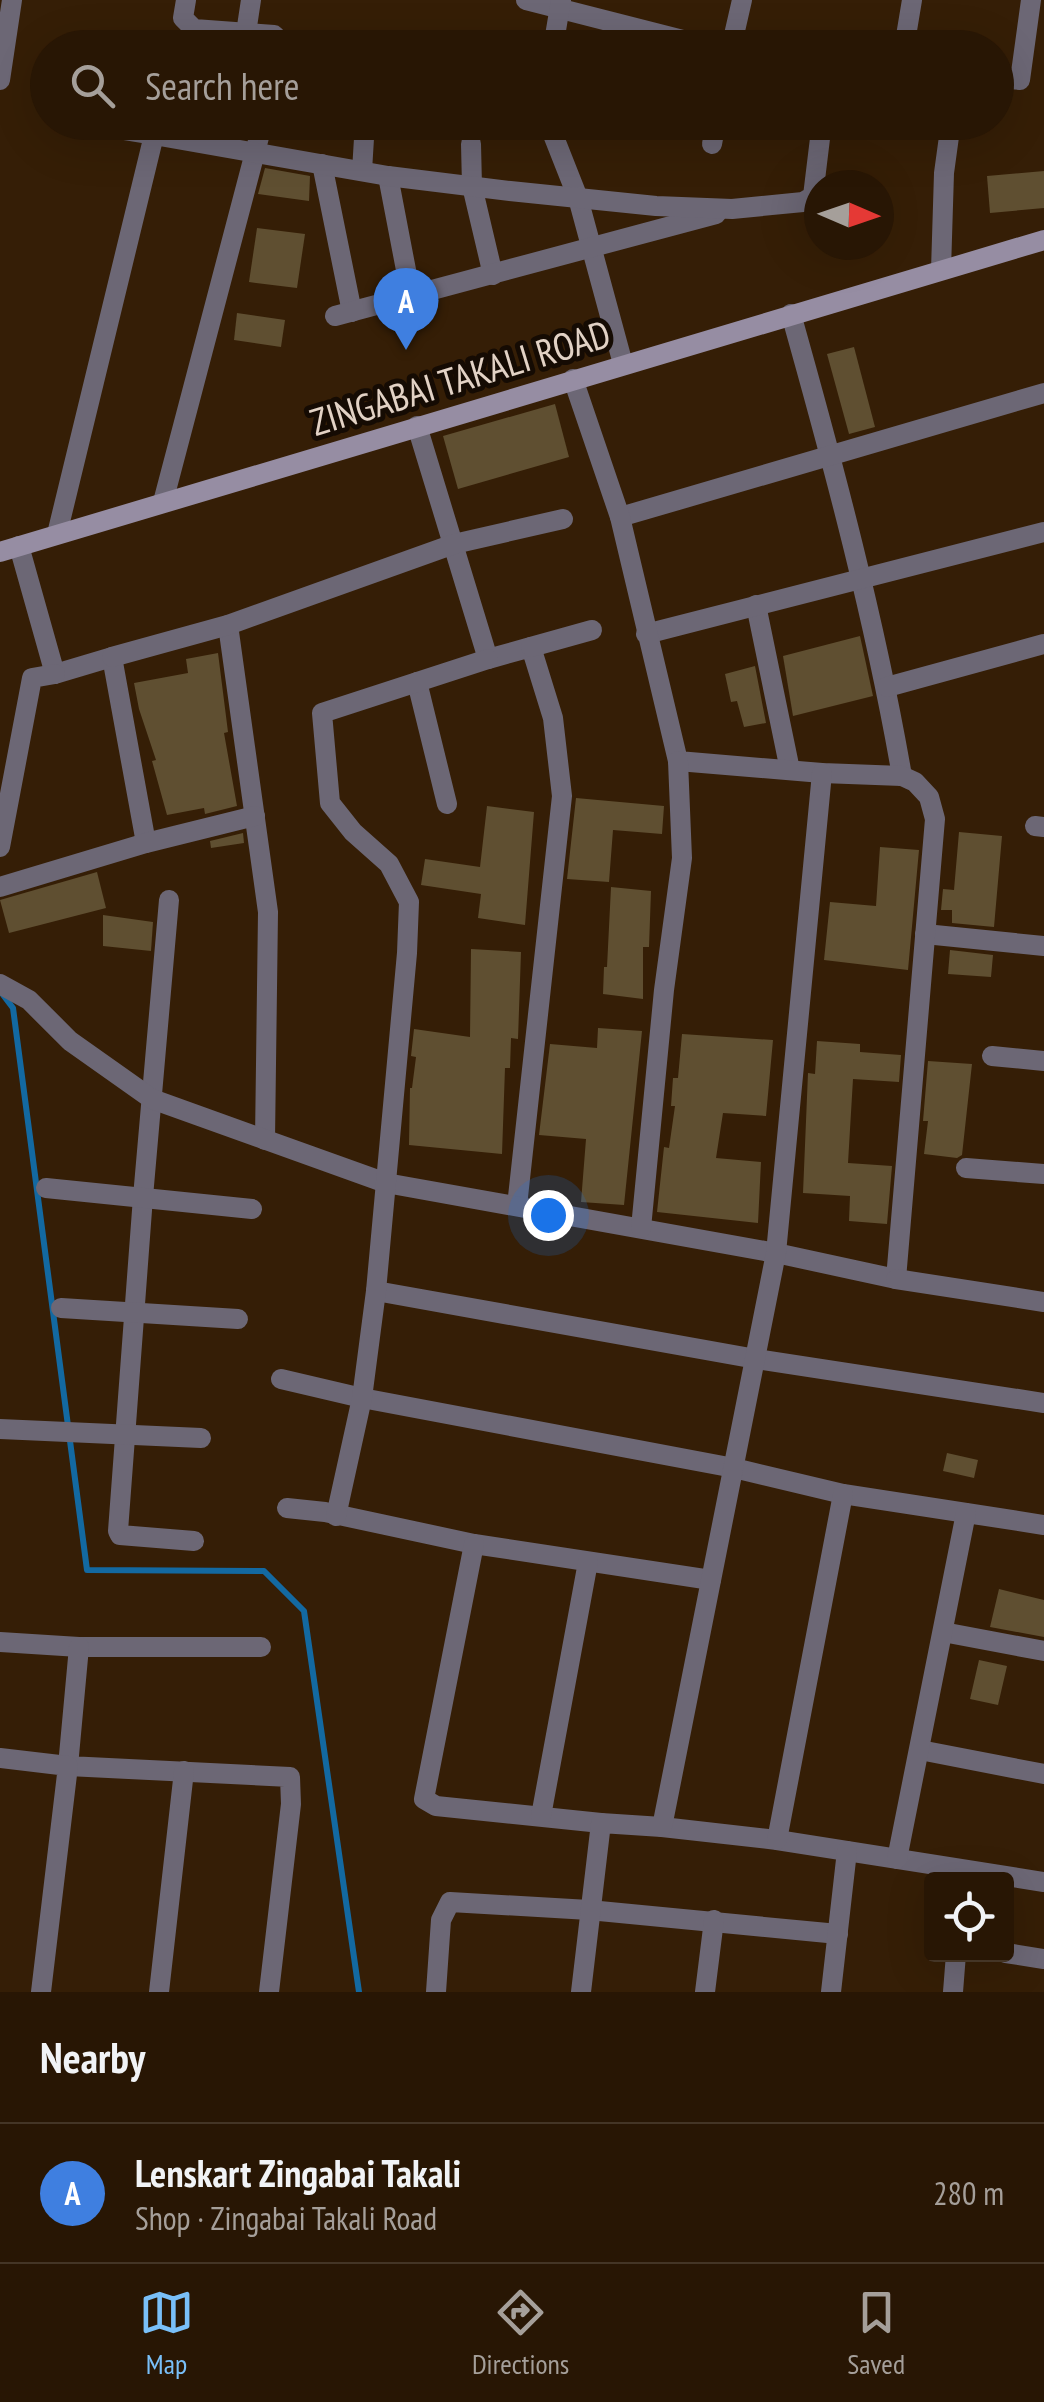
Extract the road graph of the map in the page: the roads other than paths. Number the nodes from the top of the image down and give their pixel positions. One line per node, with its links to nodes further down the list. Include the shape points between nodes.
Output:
1 (12, 0): 15 (street)
2 (186, 0): 9 (street, via 184,18 194,29)
3 (251, 0): 10 (street)
4 (526, 0): 8 (street)
5 (742, 0): 13 (street)
6 (912, 0): 14 (street)
7 (1031, 0): 17 (street)
8 (560, 5): 11 (street); 12 (street)
9 (207, 30)
10 (246, 30)
11 (556, 30)
12 (650, 30)
13 (735, 30)
14 (907, 30)
15 (0, 80)
16 (1014, 80): 17 (street)
17 (1020, 80): 18 (street)
18 (1044, 83)
19 (153, 140): 49 (street)
20 (186, 140): 27 (street)
21 (259, 140): 27 (street)
22 (364, 140): 29 (street)
23 (555, 140): 32 (street)
24 (820, 140): 33 (street, via 813,196)
25 (949, 140): 36 (street)
26 (471, 144): 31 (street)
27 (256, 151): 28 (street); 45 (street)
28 (322, 164): 29 (street); 38 (street, via 343,314)
29 (362, 171): 30 (street)
30 (388, 176): 31 (street); 38 (street)
31 (472, 186): 32 (street); 37 (street)
32 (578, 198): 33 (street); 35 (street)
33 (732, 210): 35 (street)
34 (1044, 240): 36 (street, ZINGABAI TAKALI ROAD)
35 (592, 249): 37 (street); 40 (street)
36 (940, 270): 39 (street, ZINGABAI TAKALI ROAD)
37 (494, 275): 38 (street)
38 (411, 296)
39 (791, 314): 40 (street, ZINGABAI TAKALI ROAD); 44 (street)
40 (623, 364): 41 (street, ZINGABAI TAKALI ROAD)
41 (574, 379): 43 (street, ZINGABAI TAKALI ROAD); 46 (street)
42 (1044, 393): 44 (street)
43 (418, 426): 45 (street, ZINGABAI TAKALI ROAD); 50 (street)
44 (830, 453): 46 (street); 52 (street)
45 (163, 502): 49 (street, ZINGABAI TAKALI ROAD)
46 (620, 517): 56 (street)
47 (563, 519): 50 (street)
48 (1044, 532): 52 (street)
49 (57, 534): 51 (street, ZINGABAI TAKALI ROAD)
50 (454, 544): 54 (street); 60 (street)
51 (10, 549): 61 (street)
52 (861, 577): 53 (street); 63 (street)
53 (756, 605): 56 (street); 65 (street)
54 (228, 625): 59 (street); 69 (street)
55 (592, 630): 58 (street)
56 (646, 634): 64 (street)
57 (1044, 644): 63 (street)
58 (530, 647): 60 (street); 86 (street, via 553,718 562,796)
59 (112, 657): 61 (street); 70 (street)
60 (488, 659): 62 (street)
61 (55, 674): 71 (street, via 32,678)
62 (418, 682): 68 (street); 83 (street, via 322,713 330,803 389,864 409,902)
63 (886, 687): 67 (street)
64 (678, 761): 65 (street); 88 (street, via 682,858)
65 (790, 770): 66 (street)
66 (822, 773): 67 (street); 89 (street)
67 (902, 776): 74 (street, via 929,797 935,818)
68 (448, 804)
69 (254, 816): 70 (street); 80 (street, via 268,912)
70 (146, 842): 72 (street)
71 (0, 848)
72 (0, 887)
73 (169, 900): 79 (street)
74 (925, 934): 75 (street); 90 (street)
75 (1044, 946)
76 (0, 984): 79 (street)
77 (992, 1056): 78 (street)
78 (1044, 1061)
79 (152, 1099): 80 (street); 85 (street)
80 (266, 1140): 83 (street)
81 (966, 1168): 82 (street)
82 (1044, 1174)
83 (386, 1183): 86 (street); 91 (street)
84 (46, 1188): 85 (street)
85 (142, 1198): 87 (street); 94 (street)
86 (517, 1206): 88 (street)
87 (252, 1209)
88 (641, 1228): 89 (street)
89 (776, 1252): 90 (street); 96 (street)
90 (896, 1279): 92 (street)
91 (376, 1291): 96 (street); 98 (street)
92 (1044, 1302)
93 (61, 1308): 94 (street)
94 (134, 1312): 95 (street); 101 (street)
95 (238, 1319)
96 (756, 1359): 99 (street); 103 (street)
97 (281, 1380): 98 (street)
98 (362, 1398): 103 (street); 107 (street)
99 (1044, 1403)
100 (0, 1429): 101 (street)
101 (125, 1433): 102 (street); 109 (street, via 120,1536)
102 (201, 1438)
103 (734, 1468): 104 (street); 112 (street)
104 (842, 1494): 106 (street); 126 (street)
105 (288, 1508): 107 (street)
106 (966, 1513): 108 (street); 113 (street)
107 (336, 1516): 110 (street)
108 (1044, 1526)
109 (194, 1540)
110 (474, 1544): 111 (street); 123 (street, via 424,1799 436,1806)
111 (588, 1562): 112 (street); 123 (street)
112 (711, 1580): 125 (street)
113 (943, 1632): 117 (street); 118 (street)
114 (0, 1642): 115 (street)
115 (79, 1647): 116 (street); 120 (street)
116 (261, 1648)
117 (1044, 1651)
118 (920, 1750): 122 (street); 128 (street)
119 (0, 1758): 120 (street)
120 (68, 1766): 121 (street); 136 (street)
121 (184, 1772): 137 (street); 138 (street, via 290,1777)
122 (1044, 1774)
123 (541, 1816): 124 (street)
124 (601, 1822): 125 (street); 130 (street)
125 (662, 1827): 126 (street)
126 (777, 1840): 127 (street)
127 (847, 1851): 128 (street); 132 (street)
128 (897, 1859): 129 (street)
129 (1044, 1882)
130 (589, 1910): 131 (street); 139 (street, via 450,1902 440,1920); 140 (street)
131 (714, 1920): 132 (street); 141 (street)
132 (838, 1934): 142 (street)
133 (1014, 1954): 134 (street)
134 (1044, 1959)
135 (955, 1962): 143 (street)
136 (41, 1992)
137 (158, 1992)
138 (269, 1992)
139 (436, 1992)
140 (582, 1992)
141 (705, 1992)
142 (832, 1992)
143 (953, 1992)

